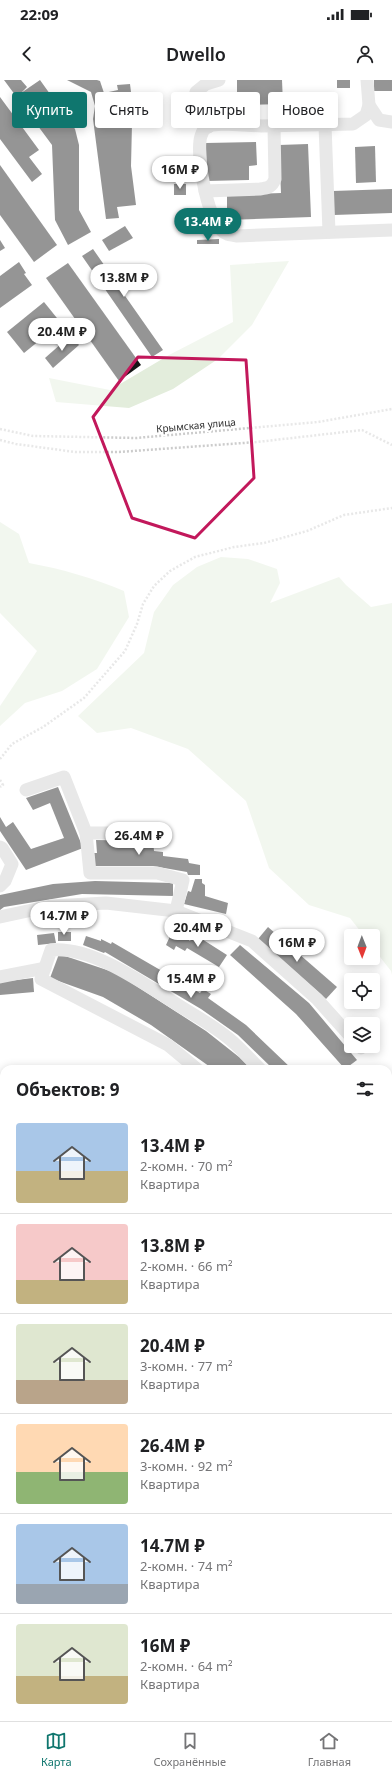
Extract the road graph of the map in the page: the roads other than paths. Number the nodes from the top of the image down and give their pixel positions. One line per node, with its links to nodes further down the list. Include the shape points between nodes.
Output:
1 (219, 80): 3 (street, via 206,84)
2 (367, 80): 4 (street)
3 (196, 92)
4 (369, 105): 5 (street, via 379,120); 6 (street, via 366,115 353,124)
5 (392, 122)
6 (338, 125)
7 (206, 128): 10 (street, via 200,142)
8 (274, 128): 10 (street, via 275,179 272,185 260,189)
9 (325, 128): 14 (street)
10 (205, 191): 11 (street)
11 (217, 222): 12 (street); 14 (street, via 220,229 227,234 237,236)
12 (192, 227)
13 (392, 230): 14 (street)
14 (329, 232)
15 (26, 790): 16 (street, via 64,777)
16 (86, 833): 17 (street); 20 (street, via 90,874 157,873 183,880)
17 (151, 833)
18 (0, 848): 19 (street, via 12,864)
19 (0, 886)
20 (176, 911): 21 (street, via 106,903 51,906); 24 (street, via 252,941 317,999)
21 (0, 917)
22 (45, 968): 23 (street); 25 (street, via 41,979 168,1045); 26 (street, via 51,950 62,949 118,968 206,1022 233,1042)
23 (0, 977)
24 (344, 1029)
25 (192, 1065)
26 (256, 1065)

